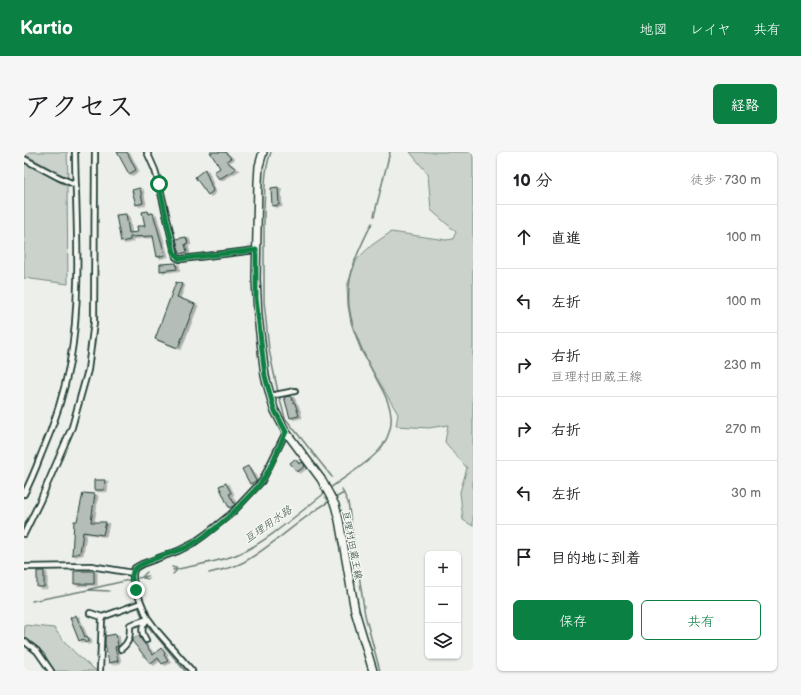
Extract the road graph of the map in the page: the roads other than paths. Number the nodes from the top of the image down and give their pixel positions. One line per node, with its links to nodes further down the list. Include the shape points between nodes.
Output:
1 (75, 152): 6 (street)
2 (95, 152): 12 (street, via 94,322 88,370 72,427)
3 (147, 152): 7 (street, via 159,184 176,257 182,259)
4 (262, 152): 7 (main road, 亘理村田蔵王線, via 258,182)
5 (24, 158): 6 (street, via 58,178)
6 (76, 185): 11 (street, via 77,274 70,361 58,411)
7 (256, 250): 9 (main road, 亘理村田蔵王線, via 258,316)
8 (295, 390): 9 (street)
9 (270, 396): 10 (main road, 亘理村田蔵王線)
10 (286, 432): 14 (street, via 262,481 232,514 192,544 142,564); 25 (main road, 亘理村田蔵王線, via 325,485 335,505 355,611)
11 (24, 494)
12 (24, 534)
13 (24, 567): 14 (street, via 91,566)
14 (132, 573): 15 (street)
15 (141, 603): 17 (street); 18 (street)
16 (90, 613): 17 (street)
17 (102, 617): 23 (street)
18 (148, 619): 19 (street, via 142,630); 21 (street, via 130,625 130,638); 24 (street)
19 (146, 640)
20 (24, 642): 22 (street, via 37,651)
21 (121, 649)
22 (50, 671)
23 (100, 671)
24 (192, 671)
25 (373, 671)

